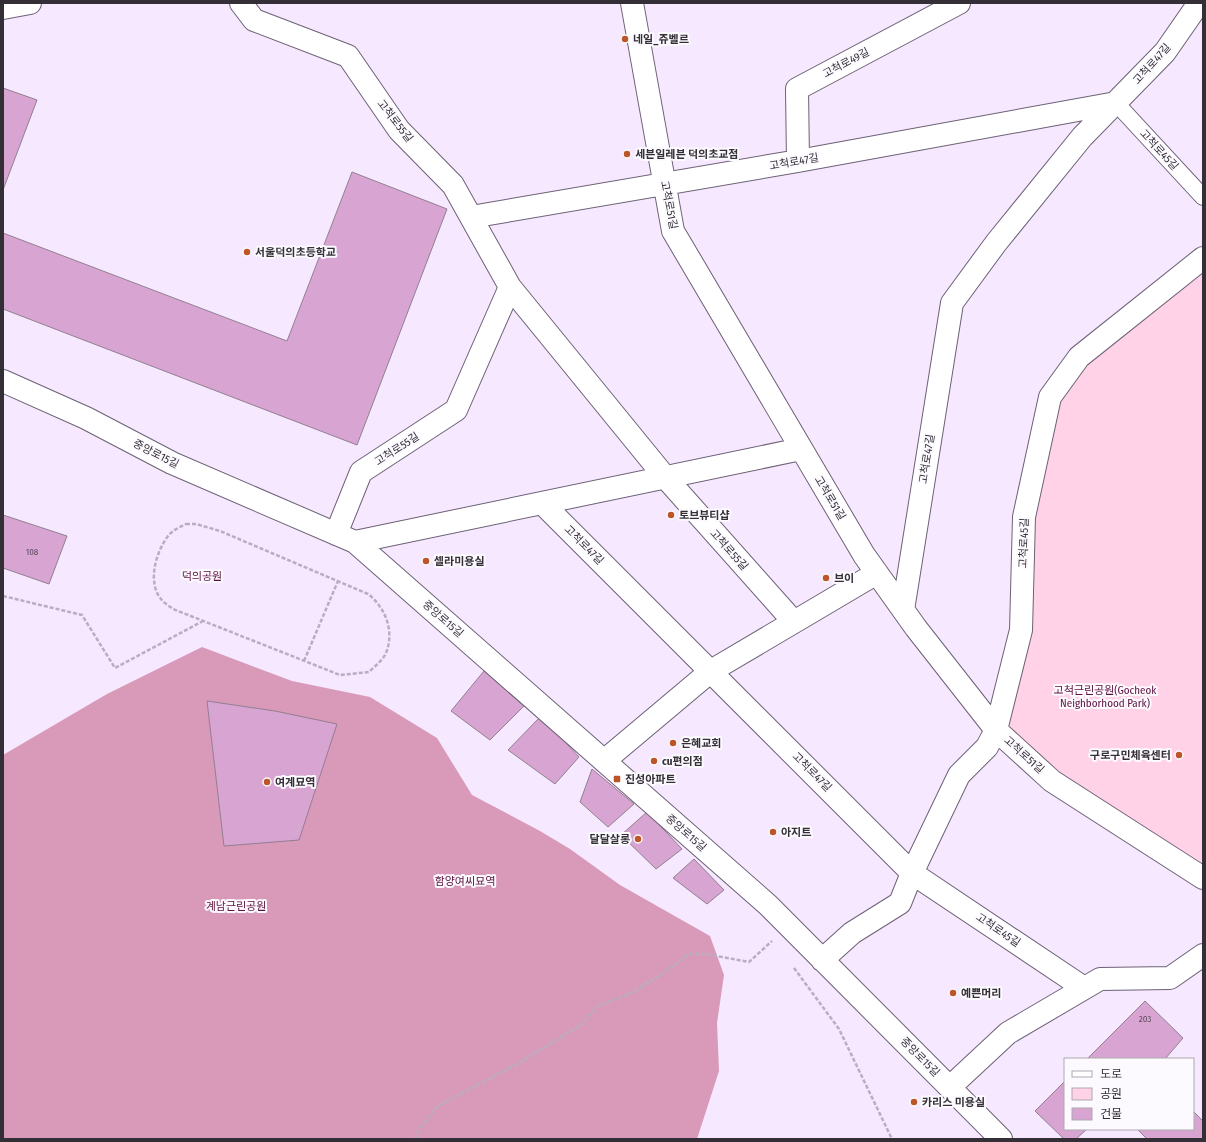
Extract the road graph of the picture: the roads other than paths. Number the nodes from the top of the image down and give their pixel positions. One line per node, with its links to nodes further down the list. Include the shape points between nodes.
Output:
1 (30, 3): 6 (street)
2 (241, 3): 11 (street, 고척로55길, via 254,20 348,56 399,130 453,186)
3 (632, 3): 9 (street, 고척로51길)
4 (958, 3): 8 (street, 고척로49길, via 797,89)
5 (1199, 3): 7 (street, 고척로47길, via 1165,52)
6 (3, 8)
7 (1116, 103): 8 (street, 고척로47길); 10 (lane, 고척로45길); 20 (street, 고척로47길, via 1082,137 996,243 952,303)
8 (798, 161): 9 (street, 고척로47길)
9 (664, 184): 11 (street, 고척로47길); 15 (street, 고척로51길, via 673,231)
10 (1203, 197)
11 (471, 217): 13 (street, 고척로55길)
12 (1203, 258): 23 (street, 고척로45길, via 1079,358 1050,397 1024,517 1021,630)
13 (510, 286): 16 (street, 고척로55길); 18 (street, 고척로55길, via 456,410 361,472)
14 (3, 381): 18 (street, 중앙로15길, via 86,418 172,463)
15 (801, 449): 16 (street); 19 (street, 고척로51길)
16 (664, 478): 17 (street); 21 (street, 고척로55길)
17 (542, 503): 18 (street); 22 (street, 고척로47길)
18 (346, 538): 24 (street, 중앙로15길)
19 (877, 573): 20 (street, 고척로51길); 21 (street)
20 (903, 610): 23 (street, 고척로51길)
21 (794, 622): 22 (street)
22 (711, 671): 24 (street); 25 (street, 고척로47길)
23 (996, 730): 25 (street, 고척로45길, via 987,746 959,775); 26 (street, 고척로51길, via 1052,781)
24 (604, 761): 28 (street, 중앙로15길, via 768,905)
25 (912, 873): 28 (street, 고척로45길, via 900,903 852,933); 29 (street, 고척로45길)
26 (1203, 878)
27 (1203, 955): 29 (street, via 1170,978 1100,979)
28 (822, 960): 30 (street, 중앙로15길)
29 (1084, 988): 30 (street, via 1008,1033)
30 (950, 1087): 31 (street, 중앙로15길)
31 (1001, 1139)

